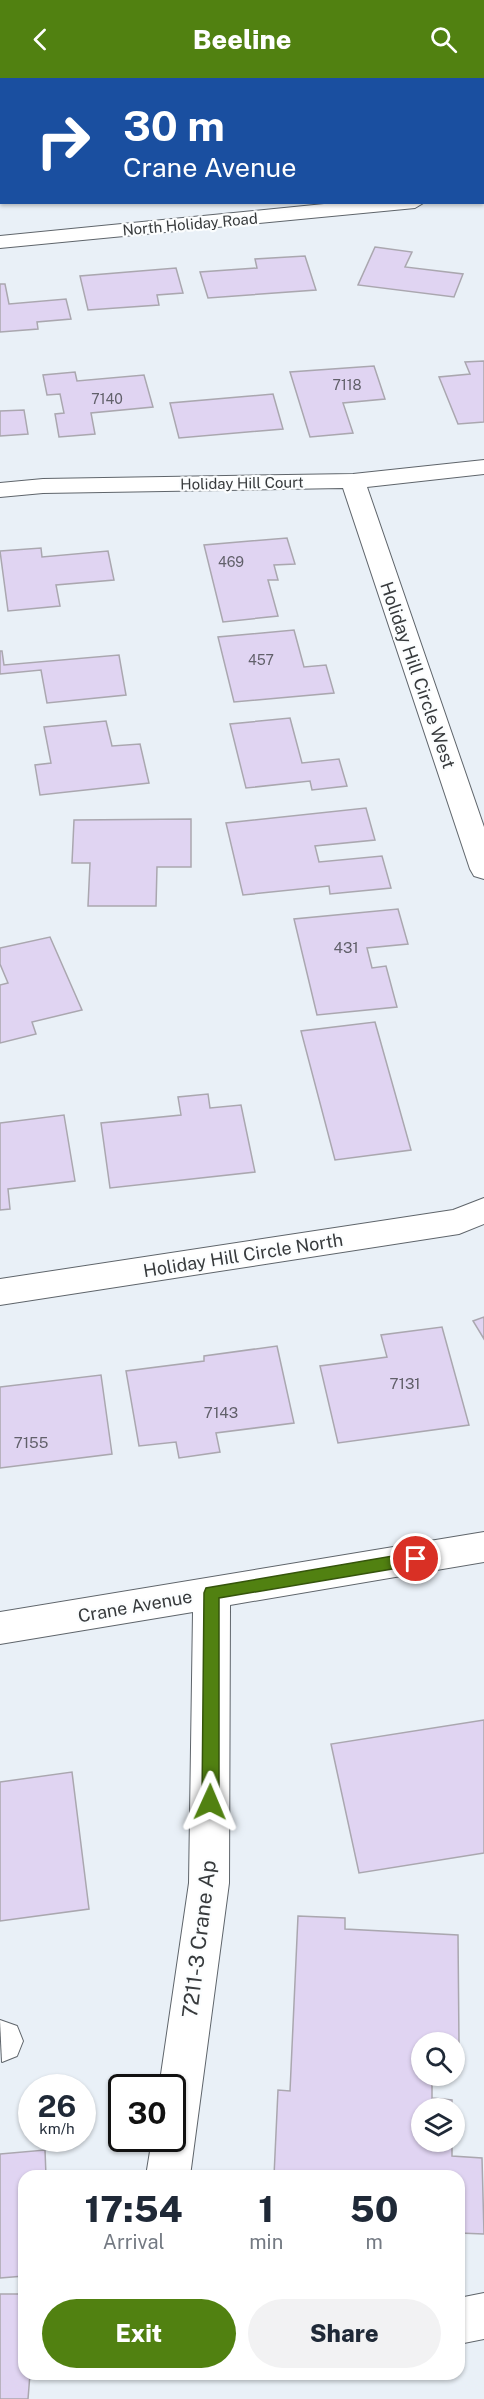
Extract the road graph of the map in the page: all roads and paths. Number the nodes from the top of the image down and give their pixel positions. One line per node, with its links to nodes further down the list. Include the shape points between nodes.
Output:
1 (394, 204): 2 (street, North Holiday Road)
2 (0, 242)
3 (484, 467): 4 (street, Holiday Hill Court)
4 (353, 481): 5 (street, Holiday Hill Court); 6 (street, Holiday Hill Circle West)
5 (0, 490)
6 (484, 869)
7 (484, 1210): 8 (street, Holiday Hill Circle North, via 459,1222)
8 (0, 1292)
9 (484, 1548): 10 (street, Crane Avenue)
10 (212, 1593): 11 (street, Crane Avenue); 12 (street, 7211-3 Crane Ap, via 209,1883)
11 (0, 1628)
12 (169, 2170)
13 (484, 2316): 14 (street)
14 (465, 2320)

